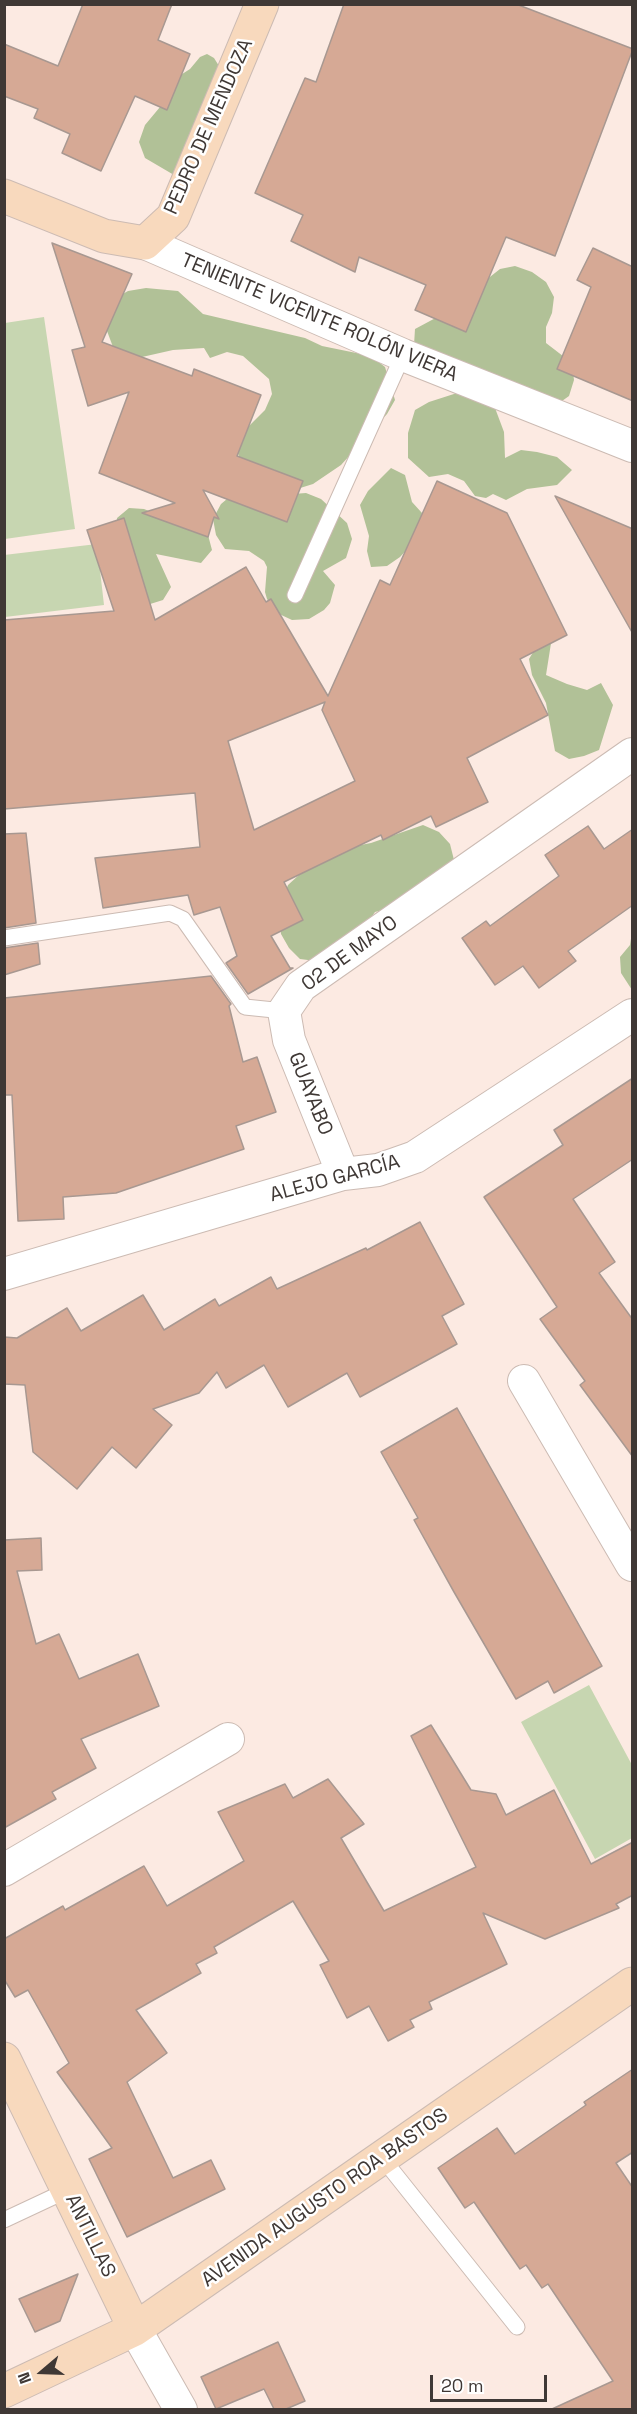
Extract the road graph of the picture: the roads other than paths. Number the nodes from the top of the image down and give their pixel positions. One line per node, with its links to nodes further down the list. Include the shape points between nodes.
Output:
1 (262, 4): 3 (main road, PEDRO DE MENDOZA, via 173,217)
2 (4, 196): 3 (main road, TENIENTE VICENTE ROLÓN VIERA, via 104,236)
3 (145, 243): 4 (street, TENIENTE VICENTE ROLÓN VIERA)
4 (403, 356): 5 (street, TENIENTE VICENTE ROLÓN VIERA); 6 (lane)
5 (633, 446)
6 (295, 595)
7 (633, 754): 9 (street, 02 DE MAYO, via 301,986)
8 (4, 938): 9 (lane, via 170,912 183,919 245,1007)
9 (285, 1011): 11 (street, GUAYABO, via 289,1040)
10 (633, 1015): 11 (street, ALEJO GARCÍA, via 415,1157 378,1170)
11 (343, 1174): 12 (street, ALEJO GARCÍA)
12 (4, 1274)
13 (524, 1382): 14 (street)
14 (633, 1565)
15 (228, 1739): 16 (street)
16 (4, 1870)
17 (633, 1984): 19 (main road, AVENIDA AUGUSTO ROA BASTOS)
18 (4, 2060): 20 (main road, ANTILLAS)
19 (383, 2159): 22 (lane); 23 (main road, AVENIDA AUGUSTO ROA BASTOS)
20 (68, 2190): 21 (lane); 23 (main road, ANTILLAS)
21 (4, 2220)
22 (517, 2327)
23 (135, 2329): 24 (main road, AVENIDA AUGUSTO ROA BASTOS); 25 (street, ANTILLAS)
24 (4, 2391)
25 (181, 2409)

